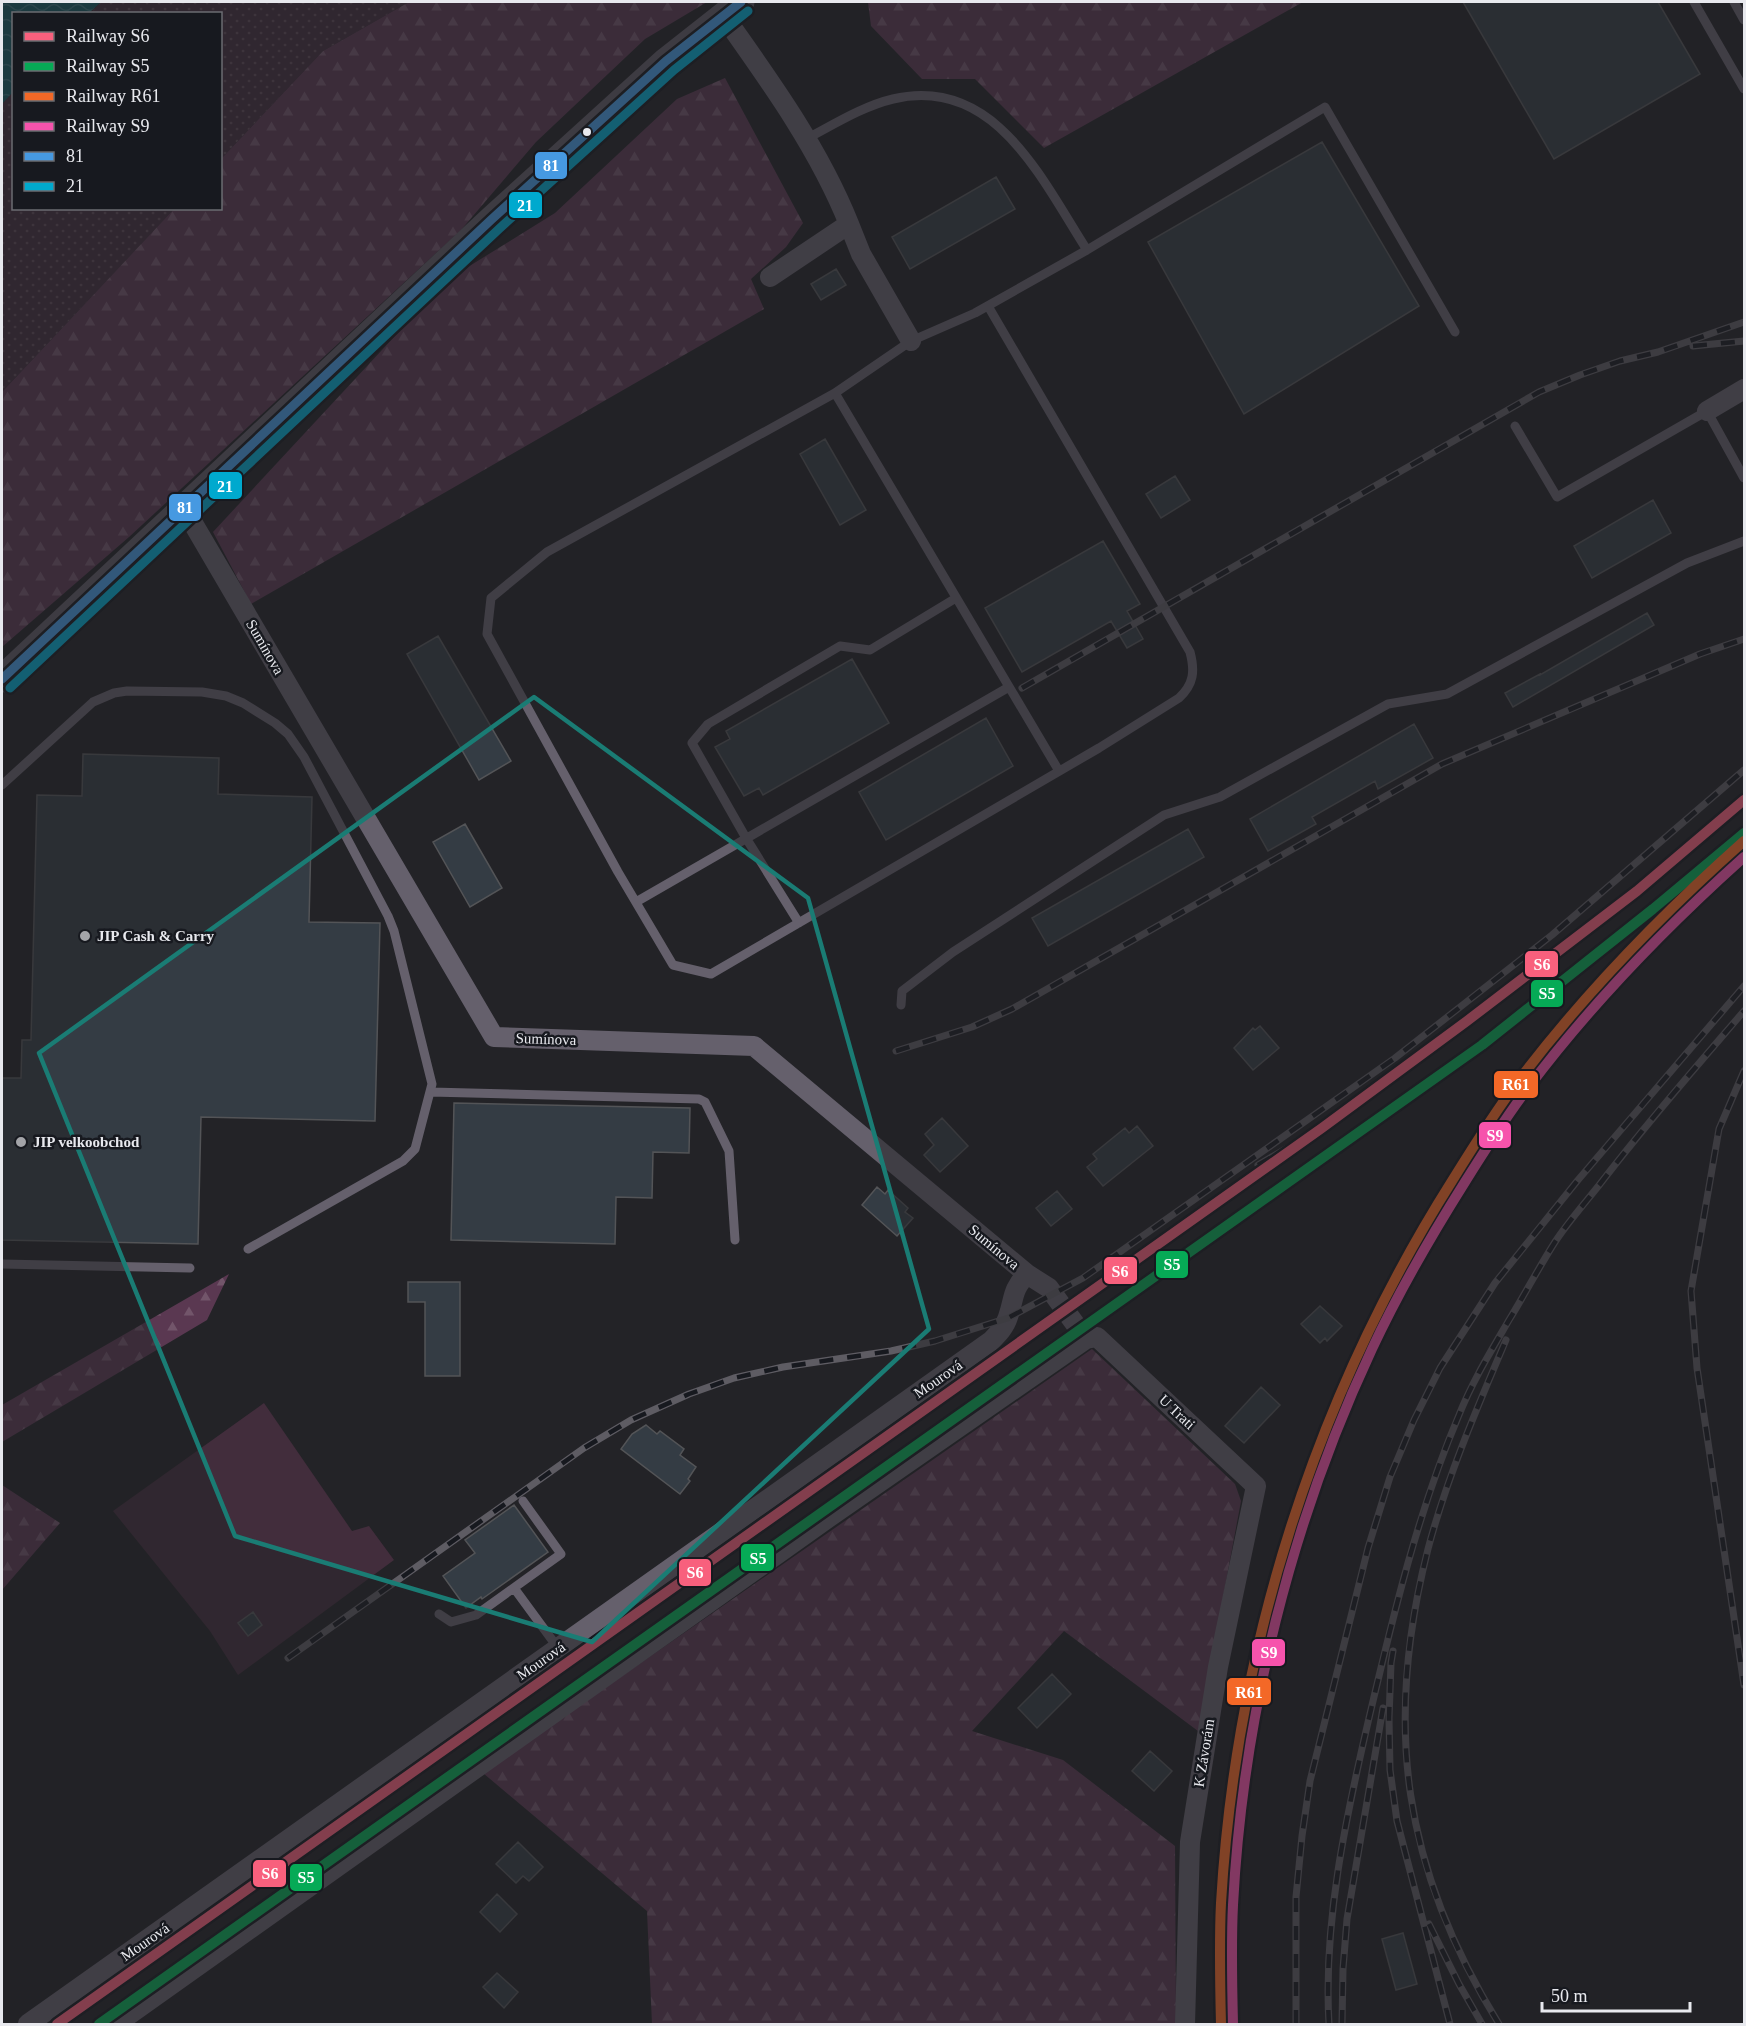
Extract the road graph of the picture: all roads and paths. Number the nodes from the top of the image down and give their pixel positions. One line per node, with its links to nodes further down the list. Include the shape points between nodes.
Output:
1 (1694, 2): 5 (lane)
2 (1734, 2): 4 (lane)
3 (732, 8): 6 (street); 18 (main road, via 666,61 492,219)
4 (1744, 20)
5 (1744, 89)
6 (806, 139): 7 (street); 8 (lane, via 874,105 902,97 944,97 972,106 998,124 1021,148)
7 (849, 224): 9 (street); 12 (street, via 861,254)
8 (1087, 250): 10 (lane); 11 (lane, via 1325,107)
9 (770, 277)
10 (987, 306): 12 (lane); 23 (lane, via 1190,652 1194,665 1188,690 1179,698)
11 (1455, 332)
12 (911, 341): 14 (lane)
13 (1744, 390): 15 (street)
14 (835, 393): 20 (lane); 26 (lane, via 547,552 491,598 487,634)
15 (1707, 411): 16 (lane, via 1557,497); 17 (lane)
16 (1515, 426)
17 (1744, 478)
18 (184, 508): 21 (main road); 34 (street, Sumínova, via 494,1037 754,1046)
19 (1744, 541): 28 (lane, via 1687,563 1447,694 1388,704 1220,797 1164,815 953,952 902,990)
20 (956, 598): 22 (lane); 25 (lane, via 870,650 840,646 708,724 692,743)
21 (2, 679)
22 (1009, 687): 23 (lane); 25 (lane)
23 (1059, 771): 27 (lane)
24 (2, 785): 29 (lane, via 82,710 114,693 212,692 243,703 275,723 298,747 388,916 430,1074)
25 (746, 838): 26 (lane); 27 (lane)
26 (636, 902): 27 (lane, via 673,965 711,974)
27 (799, 923)
28 (901, 1005)
29 (431, 1092): 30 (lane, via 699,1099 705,1102 729,1151); 31 (lane, via 415,1149 403,1161)
30 (735, 1240)
31 (248, 1248)
32 (2, 1264): 33 (lane)
33 (190, 1268)
34 (1027, 1274): 35 (street, Sumínova, via 1049,1288); 40 (street, Mourová, via 1017,1286 1003,1328 991,1341)
35 (1092, 1338): 36 (street, U Trati); 42 (street, via 844,1506)
36 (1256, 1486): 43 (street, K Závorám, via 1218,1667 1190,1842)
37 (524, 1501): 38 (lane, via 561,1554)
38 (514, 1588): 39 (lane, via 477,1615 451,1622); 40 (lane)
39 (439, 1614)
40 (558, 1648): 41 (street, Mourová)
41 (28, 2025)
42 (116, 2025)
43 (1185, 2025)

